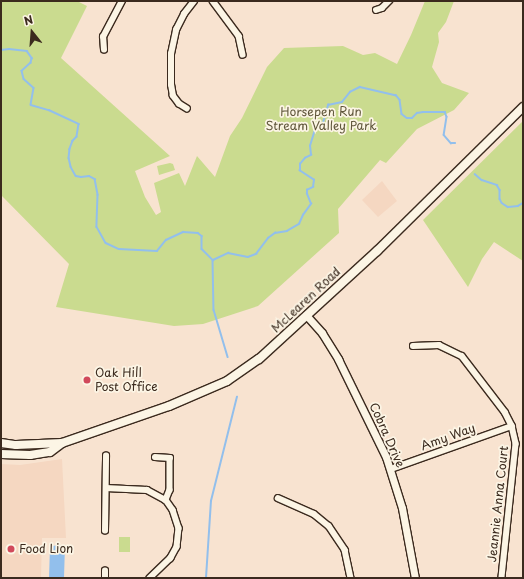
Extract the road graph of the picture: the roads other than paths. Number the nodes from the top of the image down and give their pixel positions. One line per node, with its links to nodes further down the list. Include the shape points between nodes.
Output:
1 (122, 1): 6 (street, via 103,37)
2 (194, 1): 9 (street, via 176,30 171,54 173,96)
3 (213, 1): 7 (street, via 239,36)
4 (389, 1): 5 (street)
5 (376, 10)
6 (104, 50)
7 (243, 55)
8 (523, 107): 10 (main road, McLearen Road, via 396,233)
9 (187, 109)
10 (306, 315): 14 (main road, McLearen Road, via 259,359 220,386); 18 (street, Cobra Drive, via 326,339 338,359)
11 (413, 346): 12 (street, Jeannie Anna Court, via 439,345 462,356 505,412)
12 (512, 426): 18 (street, Amy Way); 28 (street, Jeannie Anna Court, via 516,444)
13 (1, 443): 14 (main road, McLearen Road)
14 (62, 443): 15 (main road, McLearen Road, via 50,452 30,455)
15 (1, 454)
16 (106, 456): 19 (street)
17 (155, 457): 21 (street, via 170,458 170,490)
18 (391, 469): 27 (street, Cobra Drive, via 404,516)
19 (106, 488): 21 (street, via 147,490); 22 (street)
20 (278, 498): 26 (street, via 314,514 329,526 345,550)
21 (166, 500): 25 (street, via 178,522 179,541 171,558)
22 (105, 531)
23 (105, 571): 24 (street)
24 (104, 578)
25 (150, 578)
26 (351, 578)
27 (415, 578)
28 (502, 578)

